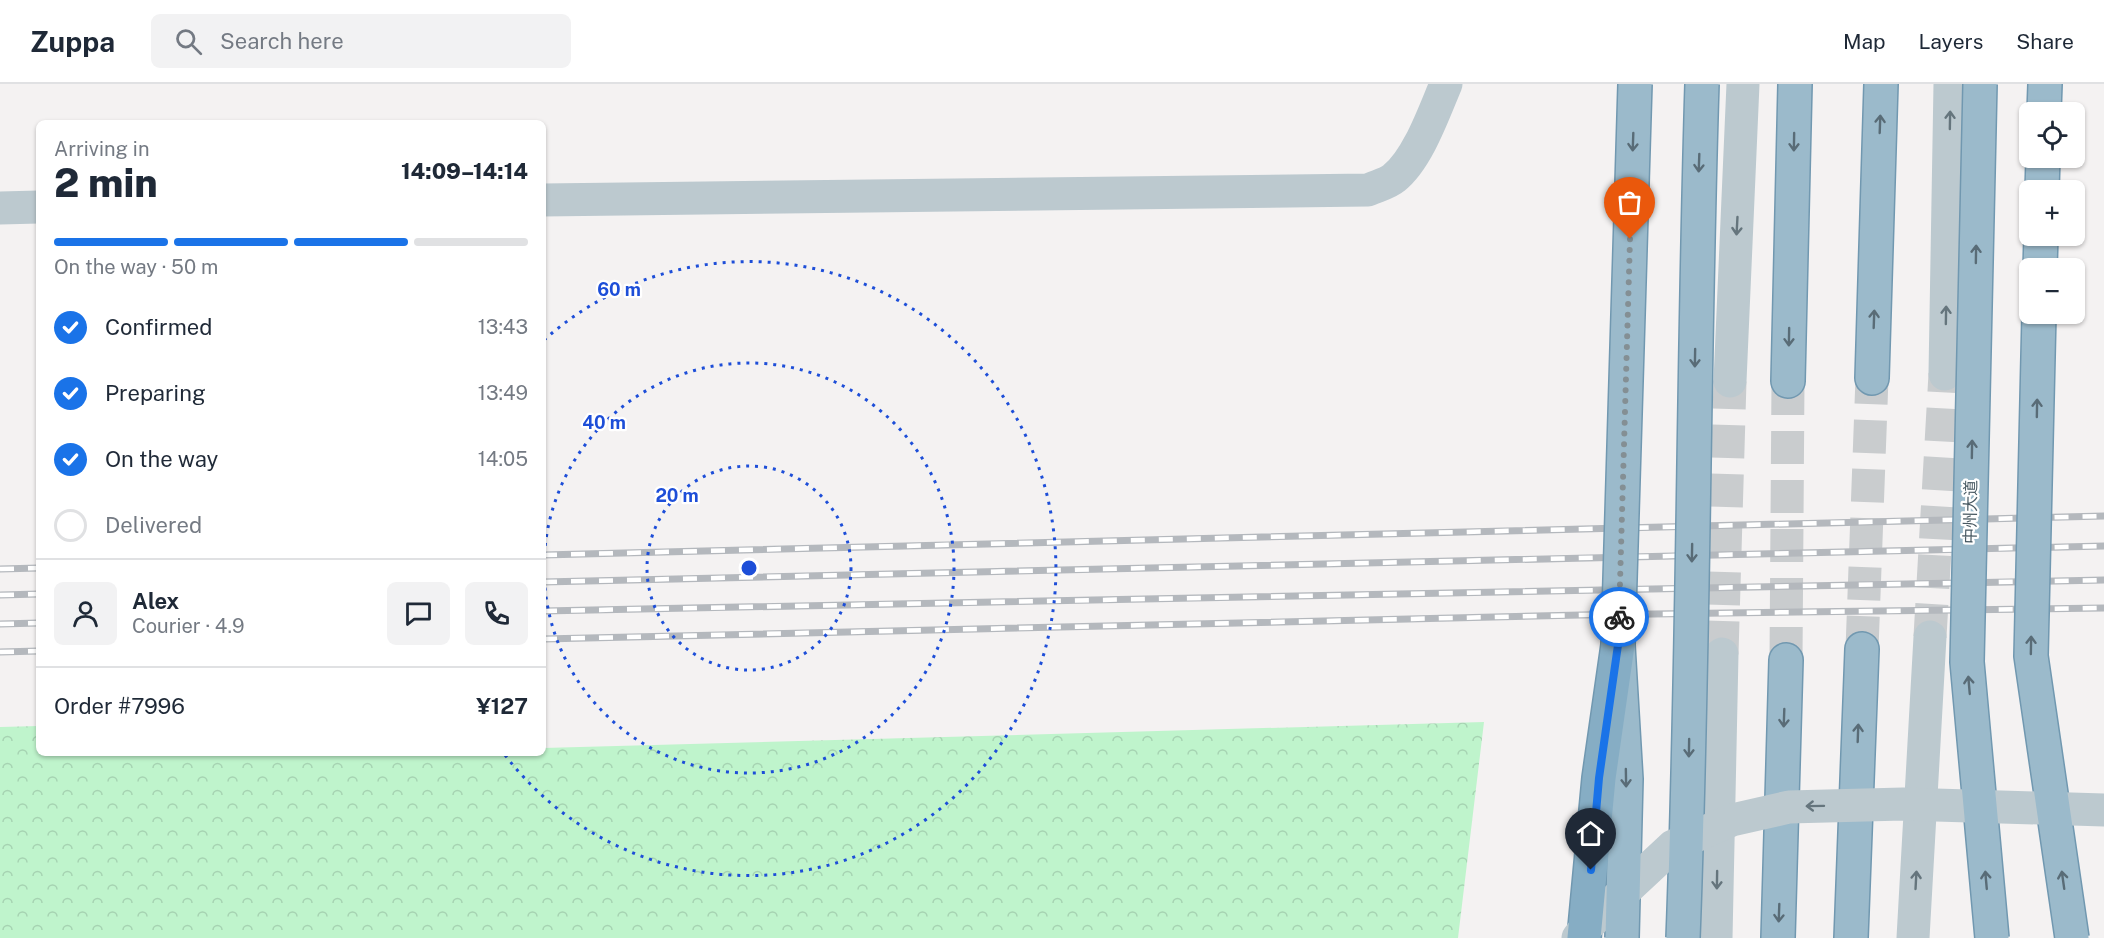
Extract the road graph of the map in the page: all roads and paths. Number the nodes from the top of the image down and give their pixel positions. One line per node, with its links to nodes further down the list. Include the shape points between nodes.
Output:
1 (1446, 84): 11 (street, via 1413,155 1393,179 1368,190)
2 (1635, 84): 20 (highway, one-way to 20, bridge)
3 (1702, 84): 28 (highway, one-way to 28, bridge)
4 (1743, 84): 17 (street, one-way to 17)
5 (1795, 84): 18 (highway, one-way to 18)
6 (1881, 84): 16 (highway, one-way to 6)
7 (1950, 84): 15 (street, one-way to 7)
8 (1980, 84): 33 (highway, 中州大道, one-way to 8, bridge, via 1967,662)
9 (2045, 84): 10 (highway)
10 (2044, 102)
11 (546, 200)
12 (36, 207): 13 (street)
13 (0, 208)
14 (2039, 324): 34 (highway, one-way to 14, bridge, via 2031,656)
15 (1946, 374)
16 (1872, 378)
17 (1730, 381)
18 (1788, 381)
19 (1930, 637): 32 (street, one-way to 19)
20 (1618, 645): 26 (highway, bridge, via 1599,778); 27 (highway, one-way to 27, bridge, via 1626,779)
21 (1862, 649): 31 (highway, one-way to 21)
22 (1722, 654): 29 (street, one-way to 29)
23 (1786, 660): 30 (highway, one-way to 30)
24 (2104, 810): 25 (street, one-way to 25, bridge, via 1903,804 1788,807 1732,820 1673,846)
25 (1578, 938)
26 (1584, 938)
27 (1622, 938)
28 (1683, 938)
29 (1716, 938)
30 (1778, 938)
31 (1851, 938)
32 (1913, 938)
33 (1992, 938)
34 (2072, 938)

